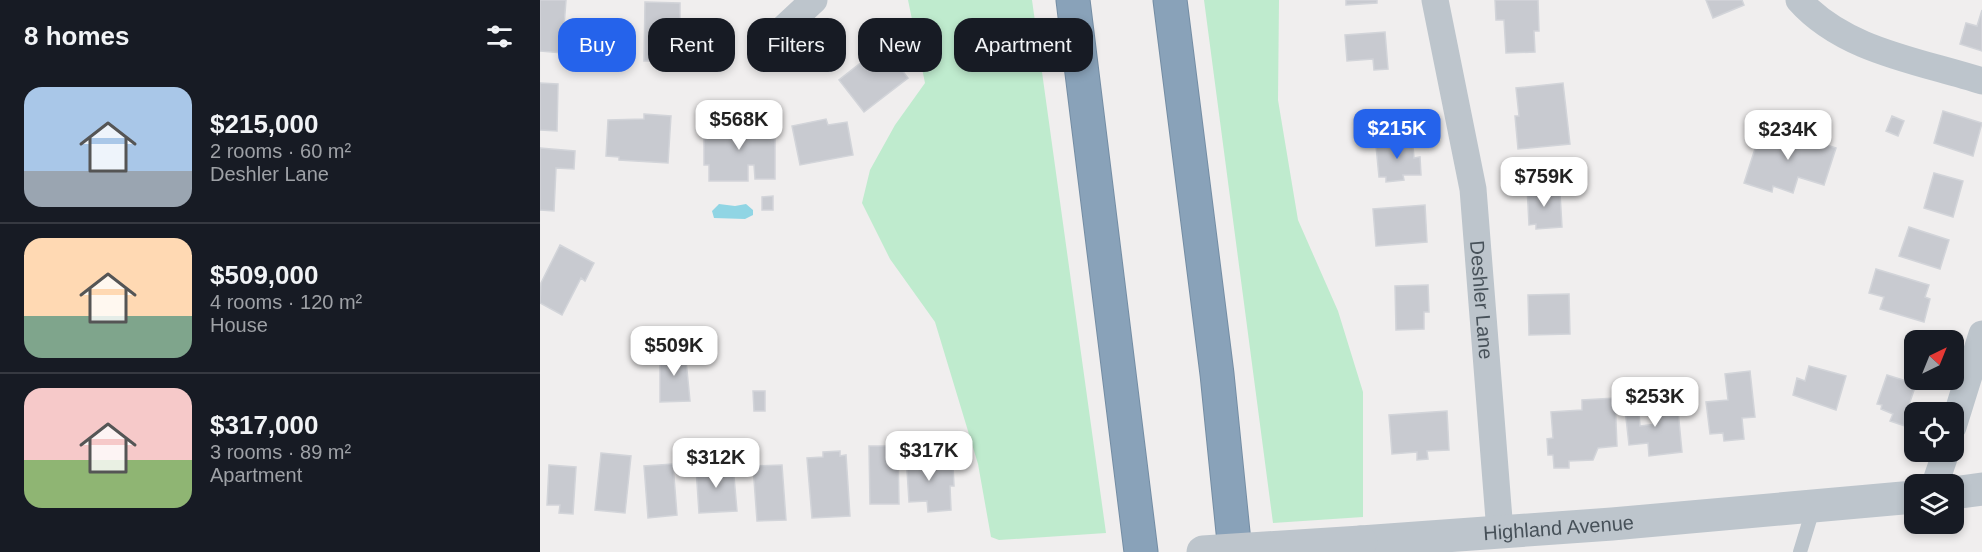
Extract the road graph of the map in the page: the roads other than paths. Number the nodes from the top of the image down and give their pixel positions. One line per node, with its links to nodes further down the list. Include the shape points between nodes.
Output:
1 (814, 0): 6 (street)
2 (1073, 0): 15 (highway)
3 (1170, 0): 17 (highway, via 1217,374)
4 (1435, 0): 14 (street, Deshler Lane, via 1472,178)
5 (1799, 0): 7 (street, via 1847,38)
6 (795, 18)
7 (1982, 81)
8 (1982, 334): 9 (street)
9 (1961, 402)
10 (1982, 489): 11 (street)
11 (1964, 491)
12 (1904, 498): 13 (street, Highland Avenue)
13 (1814, 506): 14 (street, Highland Avenue); 18 (lane)
14 (1500, 532): 16 (street, Highland Avenue, bridge)
15 (1141, 552)
16 (1203, 552)
17 (1234, 552)
18 (1800, 552)

